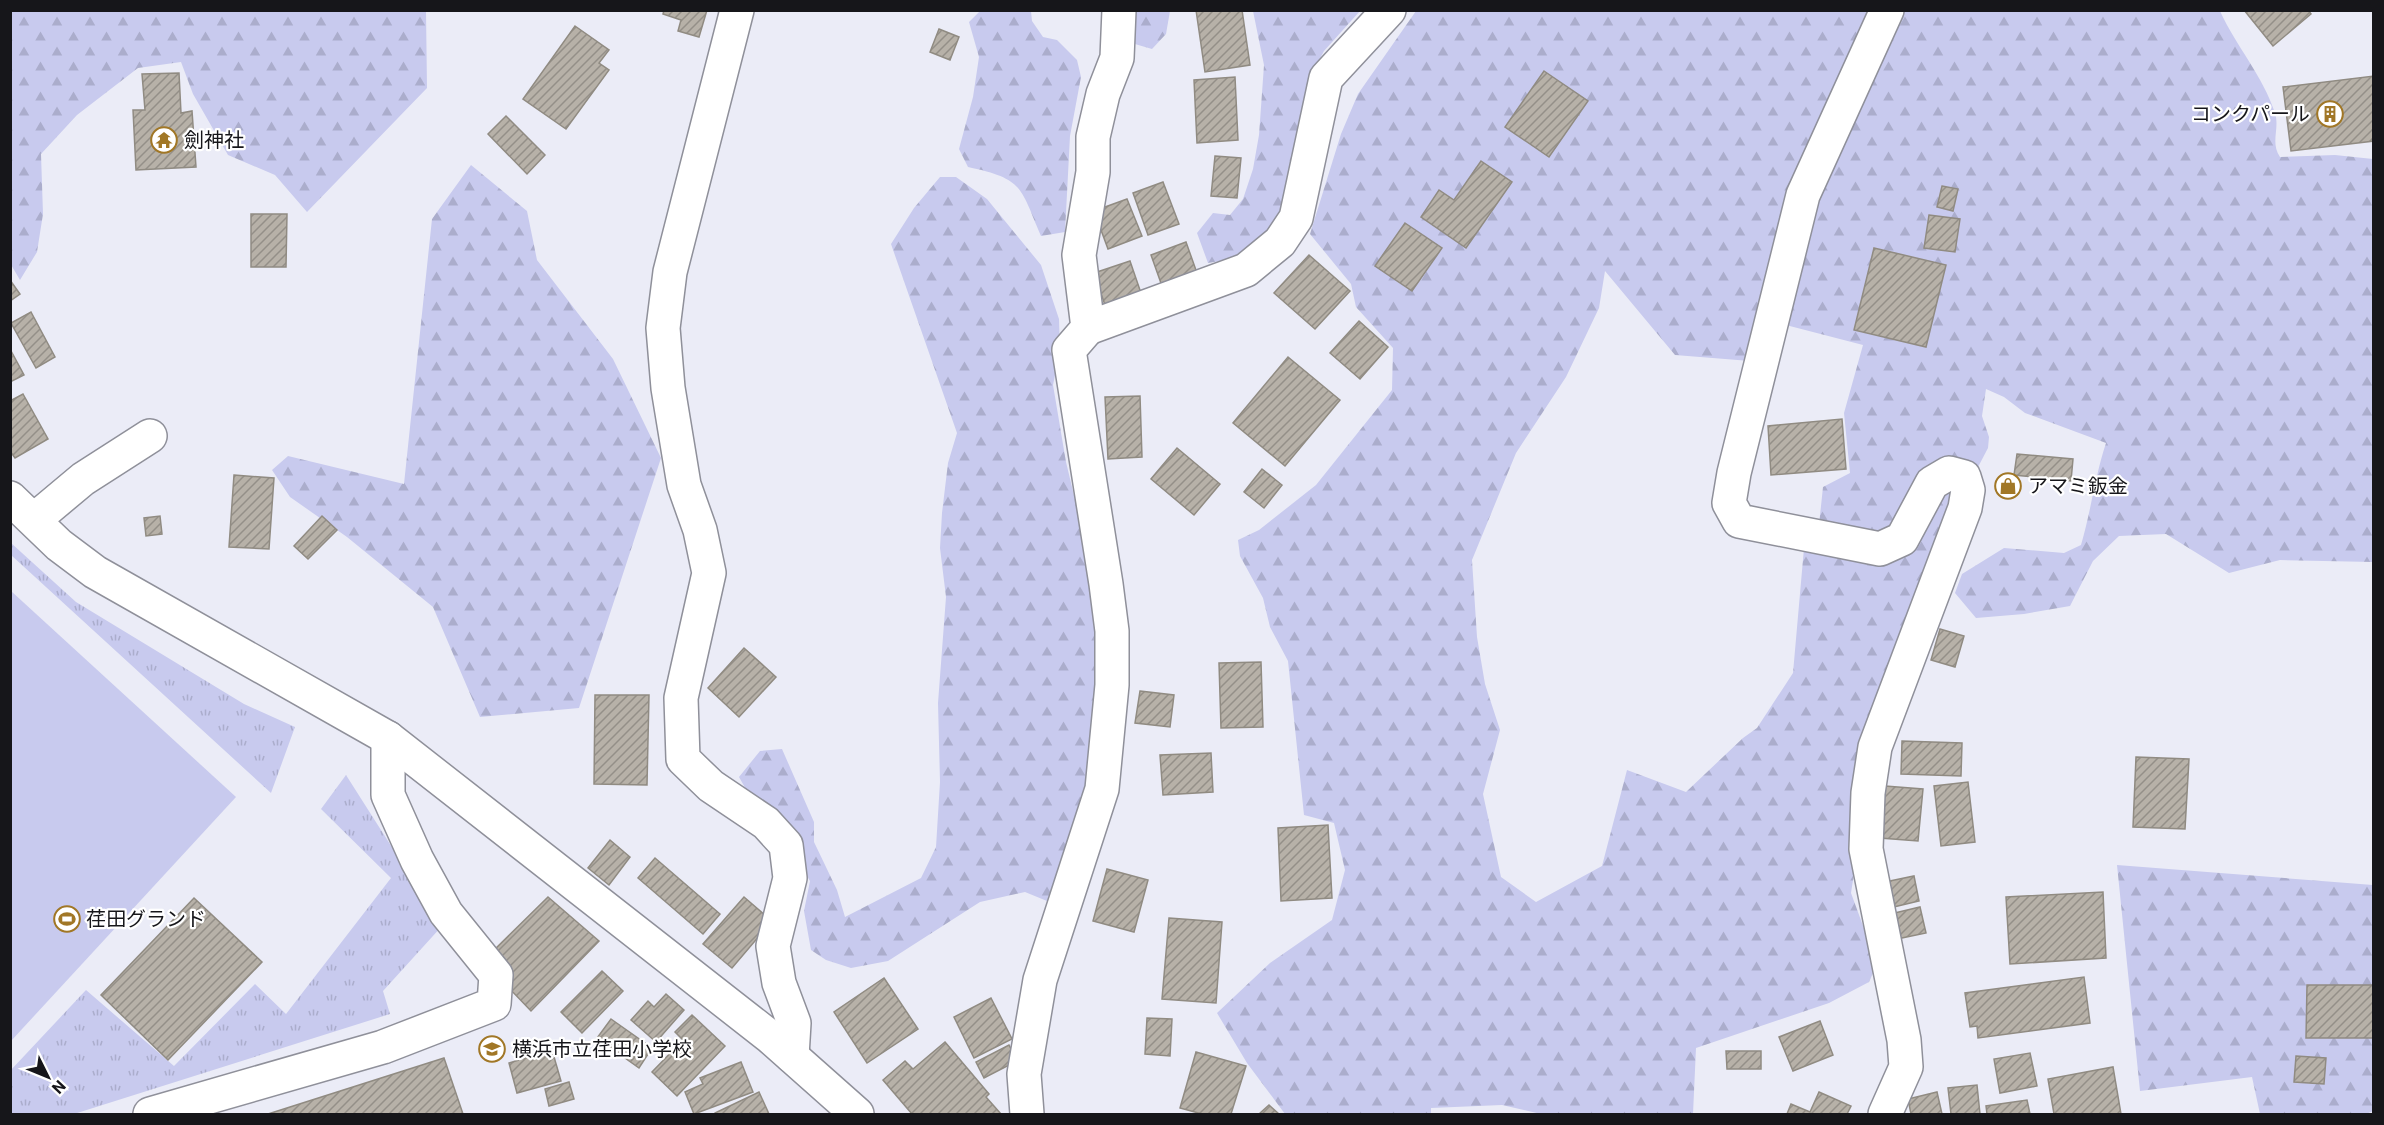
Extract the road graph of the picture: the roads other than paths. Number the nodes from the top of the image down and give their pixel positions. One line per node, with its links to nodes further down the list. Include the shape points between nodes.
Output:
1 (737, 10): 10 (street, via 670,272 663,328 684,485 700,530 709,573 681,698 683,759 711,786 766,823 786,845 790,878 773,946 779,983 794,1023)
2 (1119, 10): 5 (street, via 1117,58 1093,137 1093,172 1078,255)
3 (1389, 10): 5 (street, via 1326,78 1296,218 1280,242 1246,270)
4 (1887, 10): 14 (street, via 1803,195 1729,503 1739,521 1880,549 1902,539 1932,483 1949,473 1964,477 1968,490 1965,508 1875,747 1868,793 1866,849 1906,1067)
5 (1088, 328): 13 (street, via 1069,350 1106,584 1112,631 1112,685 1102,789 1040,980 1024,1074)
6 (150, 436): 8 (street, via 83,479)
7 (10, 498): 8 (street)
8 (34, 520): 9 (street, via 104,578)
9 (388, 738): 10 (street, via 642,934); 12 (street, via 388,795 446,913 496,975 494,1004 383,1047)
10 (792, 1056): 11 (street)
11 (852, 1113)
12 (150, 1114)
13 (1027, 1114)
14 (1885, 1114)

